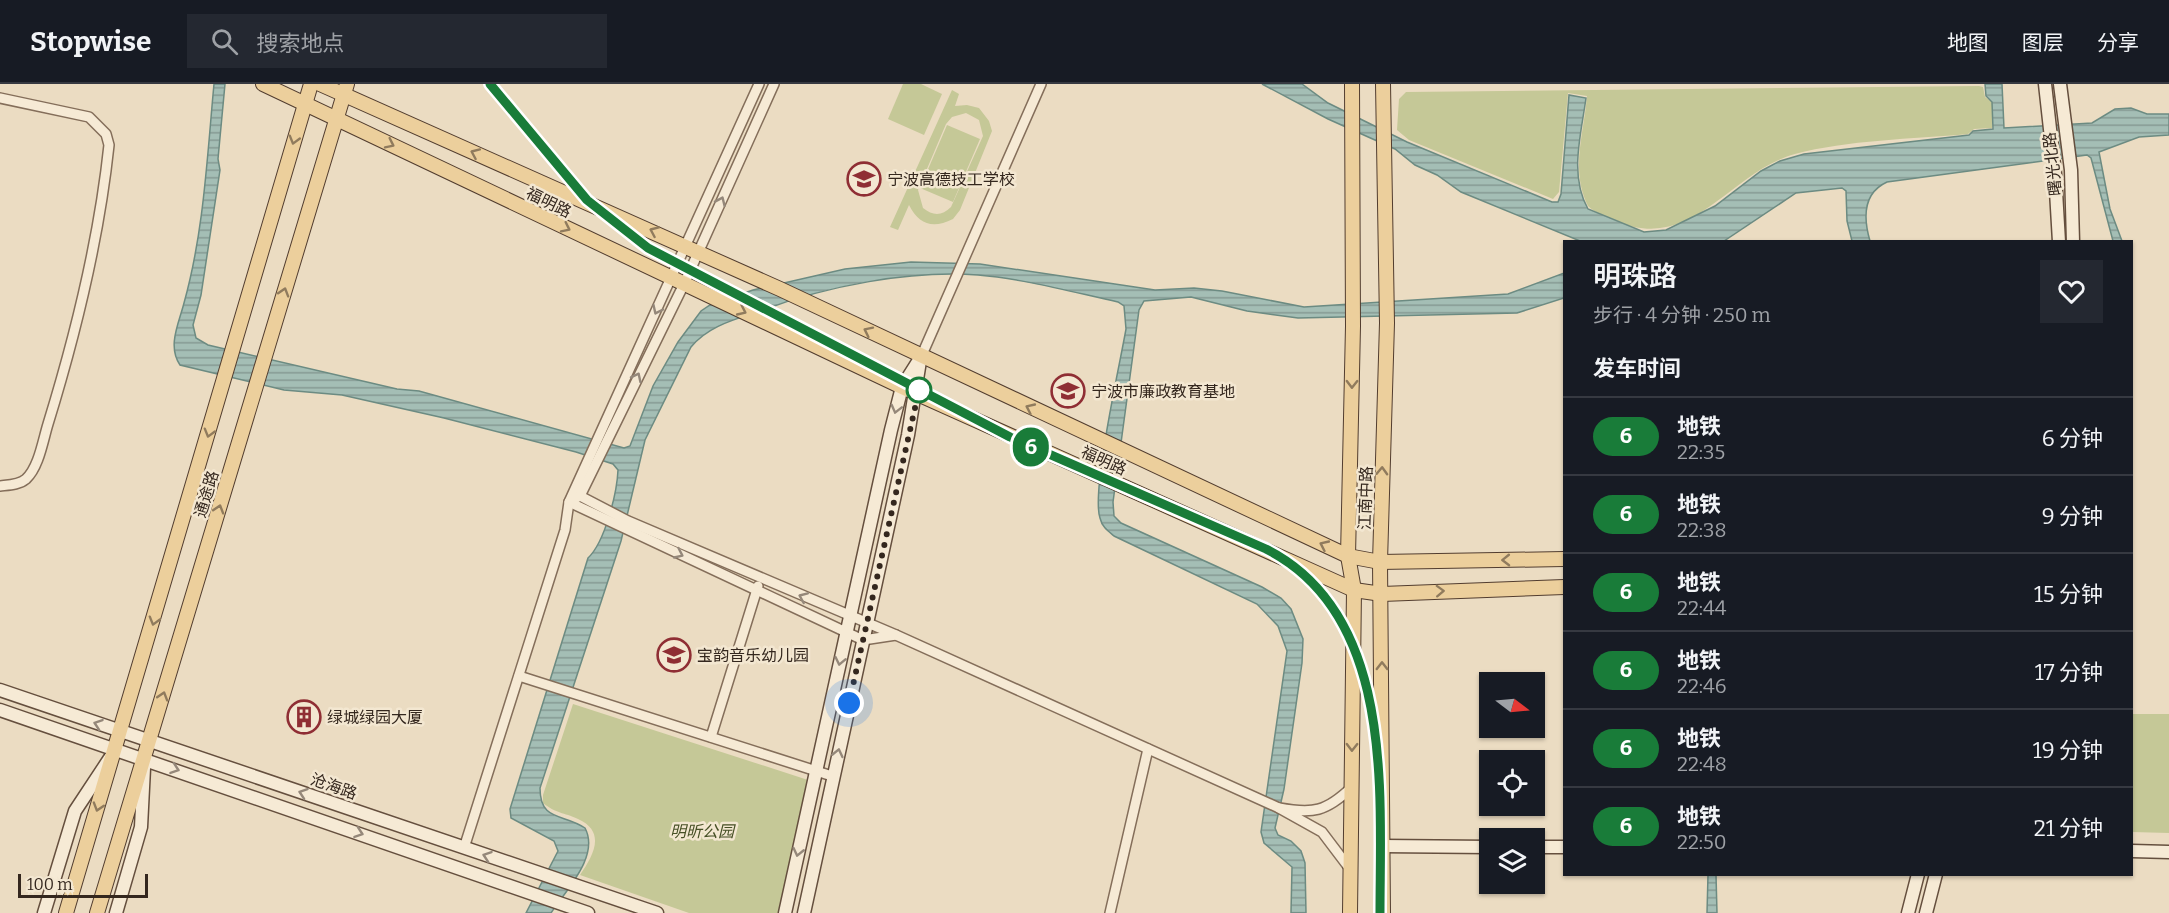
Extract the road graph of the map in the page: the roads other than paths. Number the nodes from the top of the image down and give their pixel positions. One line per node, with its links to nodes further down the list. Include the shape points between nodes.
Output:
1 (263, 84): 13 (main road, 福明路)
2 (311, 84): 13 (main road, 通途路)
3 (320, 84): 11 (main road, 福明路)
4 (759, 84): 17 (street)
5 (774, 84): 17 (street, one-way to 5)
6 (1041, 84): 19 (street)
7 (1352, 84): 28 (main road, 江南中路, one-way to 28, via 1353,326)
8 (1383, 84): 30 (main road, 江南中路, one-way to 8, via 1387,323)
9 (2045, 84): 15 (main road, 曙光北路)
10 (2060, 84): 16 (main road, 曙光北路, via 2071,170)
11 (346, 90): 14 (main road, 通途路); 17 (main road, 福明路, one-way to 11)
12 (0, 98): 23 (street, via 89,117 106,134 109,146 93,250 42,444 26,480)
13 (305, 103): 14 (main road, 福明路); 44 (main road, 通途路, one-way to 44)
14 (337, 118): 18 (main road, 福明路, one-way to 18); 46 (main road, 通途路, one-way to 14)
15 (2059, 240)
16 (2073, 240)
17 (692, 249): 18 (street); 19 (main road, 福明路, one-way to 17)
18 (678, 281): 20 (main road, 福明路, one-way to 20); 22 (street)
19 (921, 357): 20 (main road); 21 (main road); 28 (main road, 福明路, one-way to 19)
20 (902, 387): 21 (main road, 福明路); 36 (main road, one-way to 36)
21 (916, 393): 33 (main road, 福明路); 37 (main road)
22 (591, 463): 24 (street); 25 (street)
23 (0, 486)
24 (580, 496): 25 (street); 26 (street)
25 (569, 502): 26 (street); 41 (street, via 565,530)
26 (595, 509): 27 (street)
27 (627, 525): 31 (street); 34 (street, one-way to 34)
28 (1348, 556): 30 (main road, 福明路); 33 (main road, 江南中路)
29 (1563, 559): 30 (main road, 福明路, one-way to 30)
30 (1380, 562): 35 (main road, 江南中路)
31 (760, 578): 34 (street); 36 (street, one-way to 31)
32 (1563, 587): 35 (main road, 福明路, one-way to 32)
33 (1354, 590): 35 (main road, 福明路); 52 (main road, 江南中路, one-way to 52)
34 (757, 591): 38 (street); 45 (street)
35 (1382, 594): 54 (main road, 江南中路, one-way to 35)
36 (850, 617): 37 (street); 38 (main road)
37 (866, 624): 39 (street); 40 (main road)
38 (846, 632): 40 (street); 50 (main road, one-way to 50)
39 (896, 635): 40 (street); 48 (street)
40 (863, 640): 51 (main road, one-way to 40)
41 (519, 676): 45 (street); 58 (street)
42 (0, 690): 44 (main road, 沧海路, one-way to 42)
43 (0, 711): 47 (main road)
44 (121, 731): 46 (main road, 沧海路); 47 (main road, 通途路)
45 (711, 737): 50 (street)
46 (150, 741): 49 (main road, 通途路); 58 (main road, 沧海路, one-way to 46)
47 (115, 749): 49 (main road); 64 (main road, via 75,811); 65 (main road, 通途路, one-way to 65)
48 (1148, 749): 53 (street); 72 (street)
49 (144, 758): 66 (main road, 通途路); 67 (main road, via 141,827); 68 (main road, one-way to 68)
50 (816, 771): 51 (street); 70 (main road, one-way to 70)
51 (832, 776): 71 (main road)
52 (1352, 787): 53 (street, via 1327,808); 61 (main road, 江南中路)
53 (1278, 808): 61 (street, via 1322,832)
54 (1383, 846): 55 (main road); 74 (main road, 江南中路)
55 (1479, 847)
56 (1545, 847): 57 (main road)
57 (1563, 847)
58 (465, 848): 69 (main road, 沧海路, one-way to 58)
59 (2133, 852): 60 (main road)
60 (2169, 852)
61 (1351, 870): 73 (main road, 江南中路)
62 (1917, 876): 75 (main road)
63 (1935, 876): 76 (main road)
64 (45, 913)
65 (66, 913)
66 (97, 913)
67 (116, 913)
68 (588, 913)
69 (657, 913)
70 (784, 913)
71 (804, 913)
72 (1110, 913)
73 (1350, 913)
74 (1383, 913)
75 (1908, 913)
76 (1926, 913)

